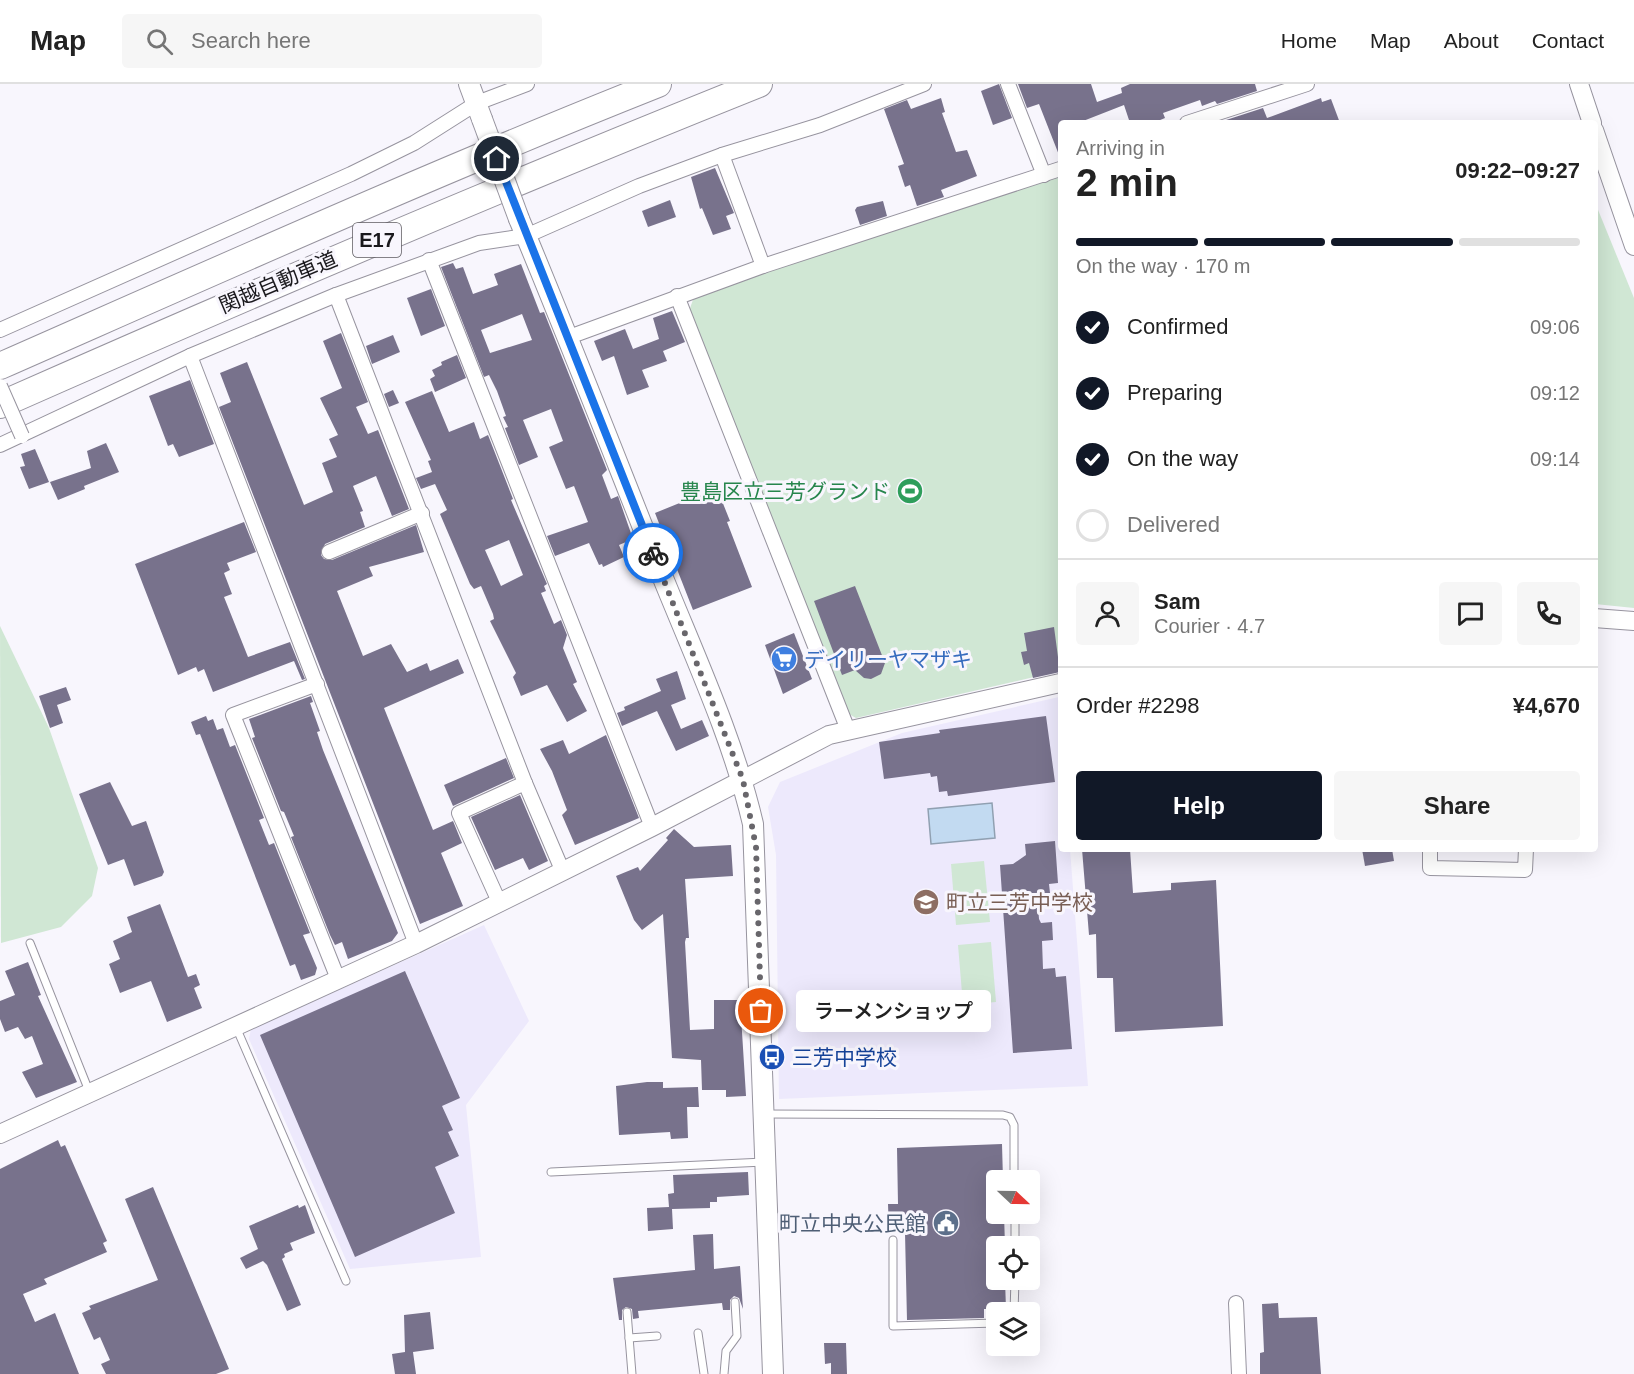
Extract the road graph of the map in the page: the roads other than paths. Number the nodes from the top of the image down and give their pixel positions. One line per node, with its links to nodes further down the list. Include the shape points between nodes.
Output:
1 (469, 84): 9 (main road)
2 (527, 84): 9 (street)
3 (658, 84): 25 (highway, 関越自動車道 / E17, via 382,198)
4 (759, 84): 27 (highway, 関越自動車道 / E17, via 299,273)
5 (924, 84): 13 (street, via 820,125)
6 (1008, 84): 15 (street)
7 (1307, 84): 10 (street)
8 (1579, 84): 11 (street)
9 (479, 111): 16 (main road, bridge); 22 (street, via 351,174)
10 (1196, 120)
11 (1591, 120)
12 (1598, 142): 17 (street)
13 (722, 155): 16 (street); 19 (street)
14 (1058, 170): 15 (street)
15 (1044, 175): 19 (street)
16 (522, 228): 18 (street); 23 (main road)
17 (1634, 246)
18 (429, 260): 20 (street); 39 (street)
19 (763, 266): 21 (street)
20 (336, 295): 24 (street); 30 (street)
21 (677, 296): 23 (street); 36 (street)
22 (0, 330)
23 (569, 337): 37 (main road)
24 (190, 356): 28 (street); 35 (street)
25 (0, 366)
26 (0, 386): 28 (street, bridge)
27 (0, 405)
28 (22, 436): 29 (street)
29 (0, 445)
30 (422, 513): 31 (street); 38 (street)
31 (329, 552)
32 (1598, 618): 33 (street)
33 (1634, 621)
34 (1058, 683): 36 (street)
35 (317, 684): 45 (street); 46 (street, via 233,715)
36 (848, 730): 37 (street, via 829,735)
37 (743, 780): 39 (street); 49 (main road, via 756,847)
38 (525, 783): 42 (street); 43 (street, via 459,813)
39 (652, 827): 42 (street)
40 (1430, 852): 41 (street, via 1430,868 1526,870)
41 (1526, 852)
42 (563, 872): 43 (street)
43 (500, 904): 45 (street)
44 (30, 943): 48 (lane)
45 (416, 944): 46 (street)
46 (338, 979): 47 (street)
47 (235, 1025): 48 (street); 55 (lane)
48 (90, 1093): 50 (street)
49 (765, 1114): 51 (main road); 52 (lane, via 1004,1115 1014,1125)
50 (0, 1134)
51 (766, 1162): 53 (lane); 66 (main road)
52 (1014, 1170)
53 (551, 1172)
54 (893, 1240): 59 (lane, via 893,1326)
55 (346, 1281)
56 (735, 1302): 65 (lane, via 736,1336 726,1351)
57 (1236, 1303): 67 (street)
58 (627, 1312): 62 (lane)
59 (986, 1323)
60 (698, 1333): 64 (lane)
61 (657, 1336): 62 (lane)
62 (629, 1338): 63 (lane)
63 (632, 1374)
64 (704, 1374)
65 (724, 1374)
66 (773, 1374)
67 (1239, 1374)

